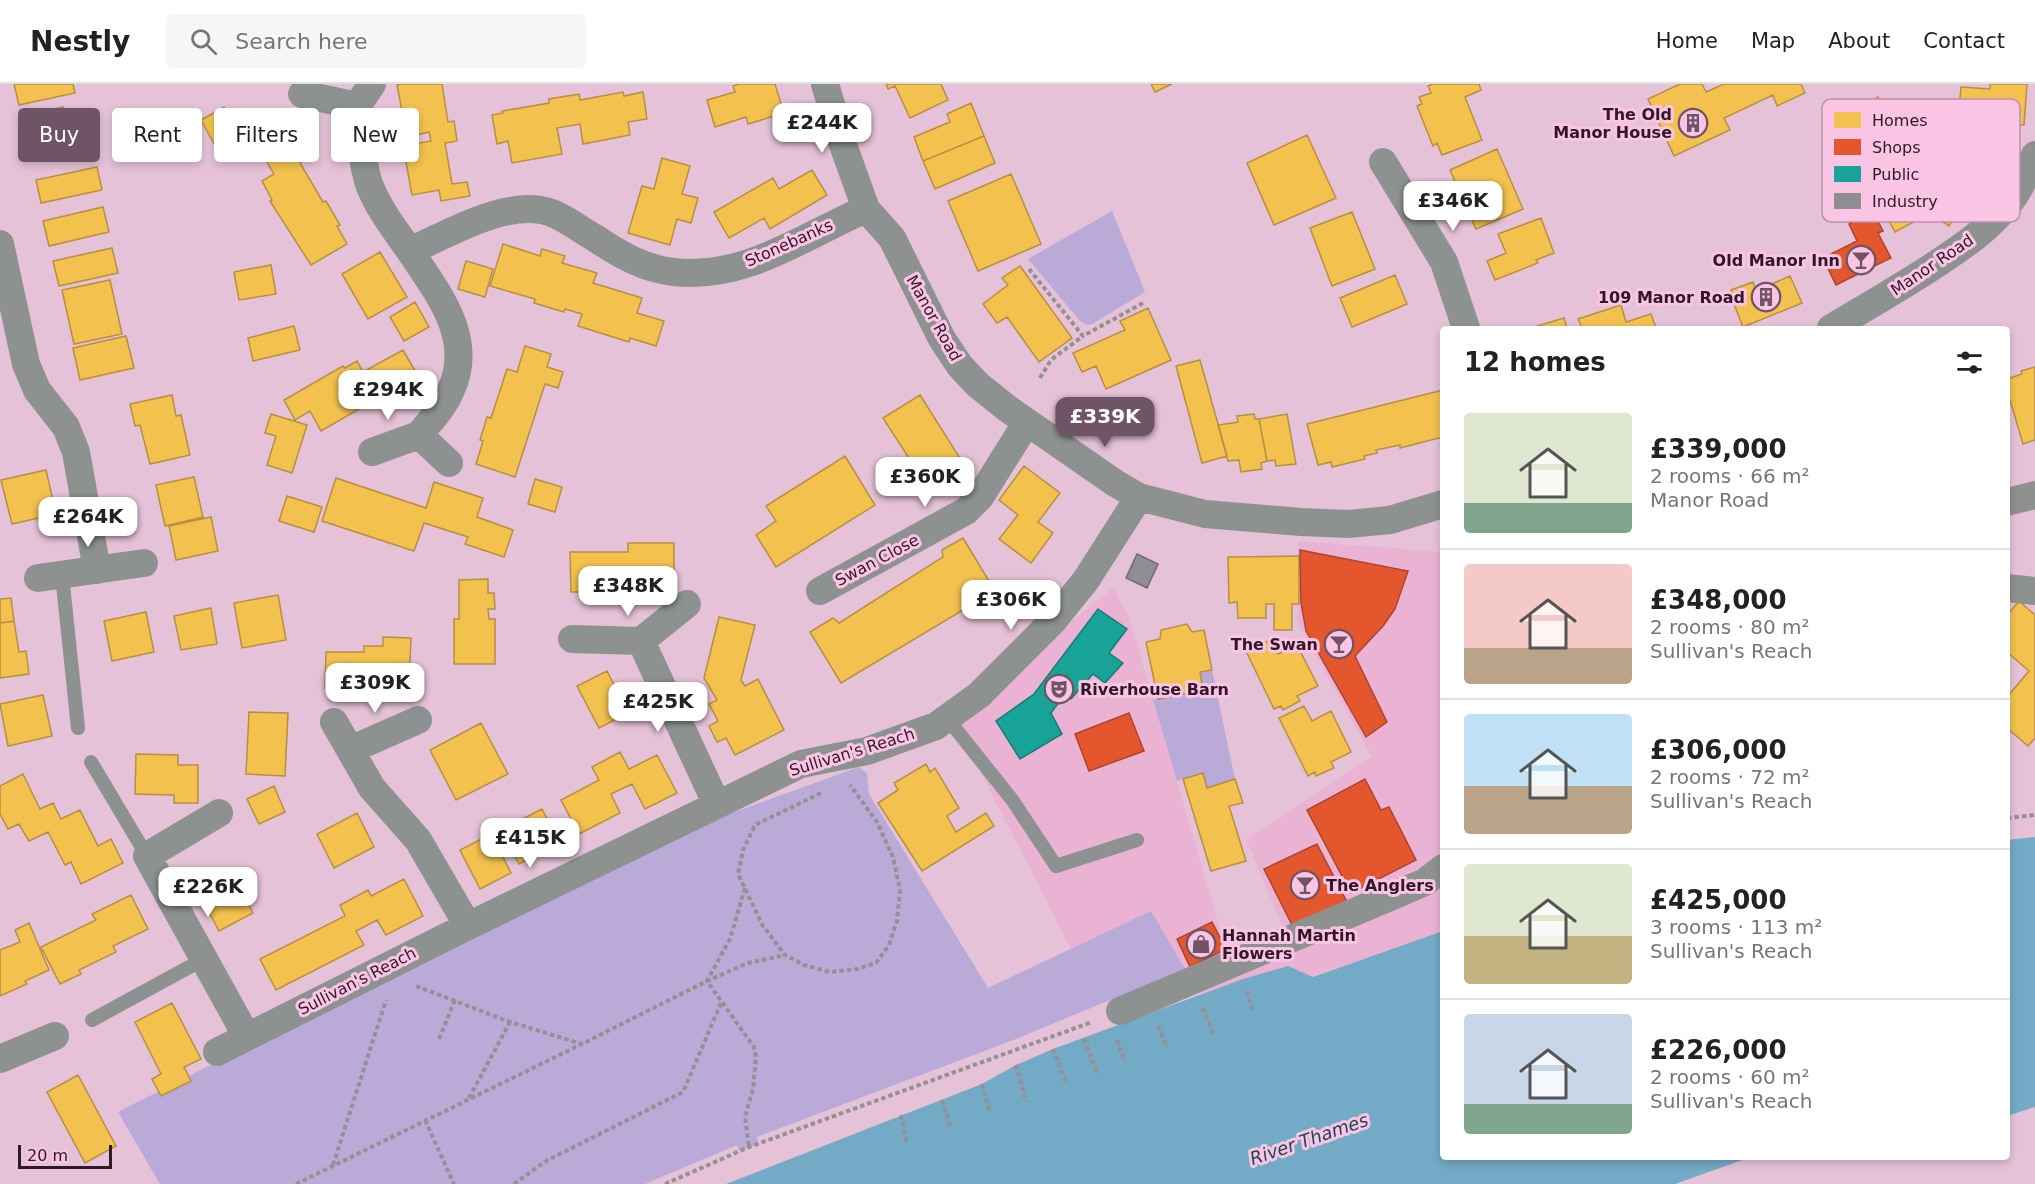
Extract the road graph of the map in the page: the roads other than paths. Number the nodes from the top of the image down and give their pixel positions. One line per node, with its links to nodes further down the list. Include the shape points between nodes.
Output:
1 (825, 84): 7 (street, Manor Road)
2 (302, 94): 3 (street)
3 (365, 95): 10 (street, via 364,161 369,183)
4 (2035, 155): 6 (street, Manor Road)
5 (1383, 162): 11 (street, via 1444,262)
6 (2020, 186)
7 (866, 209): 10 (street, Stonebanks, via 757,262 700,272 644,266 570,222 528,208 486,218); 13 (street, Manor Road, via 892,238 942,339 960,366 978,385)
8 (1993, 222): 12 (street, Manor Road, via 1903,287)
9 (0, 244): 22 (street, via 26,364 37,390 66,427 76,452)
10 (410, 251): 14 (street, via 445,304 460,362 451,392)
11 (1465, 326)
12 (1835, 326)
13 (1027, 422): 18 (street, Manor Road); 25 (street, Swan Close, via 980,497 966,511)
14 (419, 435): 15 (street); 16 (street)
15 (372, 452)
16 (449, 463)
17 (2035, 495): 19 (street)
18 (1139, 496): 20 (street, Manor Road, via 1205,514 1348,524 1390,520); 30 (street, Sullivan's Reach, via 1086,580 1053,621 979,695)
19 (2010, 501)
20 (1440, 505)
21 (144, 563): 22 (street)
22 (97, 570): 23 (street)
23 (50, 576): 33 (lane)
24 (2010, 588): 26 (street)
25 (819, 591)
26 (2035, 591)
27 (687, 604): 29 (street)
28 (572, 639): 29 (street)
29 (641, 641): 36 (street)
30 (947, 718): 36 (street, Sullivan's Reach, via 936,726 867,751 801,764); 38 (lane, via 1013,801 1056,866)
31 (418, 720): 34 (street)
32 (334, 722): 34 (street)
33 (78, 728)
34 (350, 750): 41 (street, via 372,788 418,840)
35 (91, 762): 39 (lane)
36 (717, 805): 41 (street, Sullivan's Reach)
37 (219, 813): 39 (street)
38 (1137, 840)
39 (147, 856): 42 (street)
40 (1440, 870): 43 (street, via 1425,882)
41 (468, 926): 46 (street, Sullivan's Reach)
42 (204, 959): 44 (lane); 46 (street)
43 (1120, 1011)
44 (92, 1020)
45 (55, 1036): 48 (street)
46 (246, 1037): 47 (street, Sullivan's Reach)
47 (217, 1052)
48 (0, 1059)

